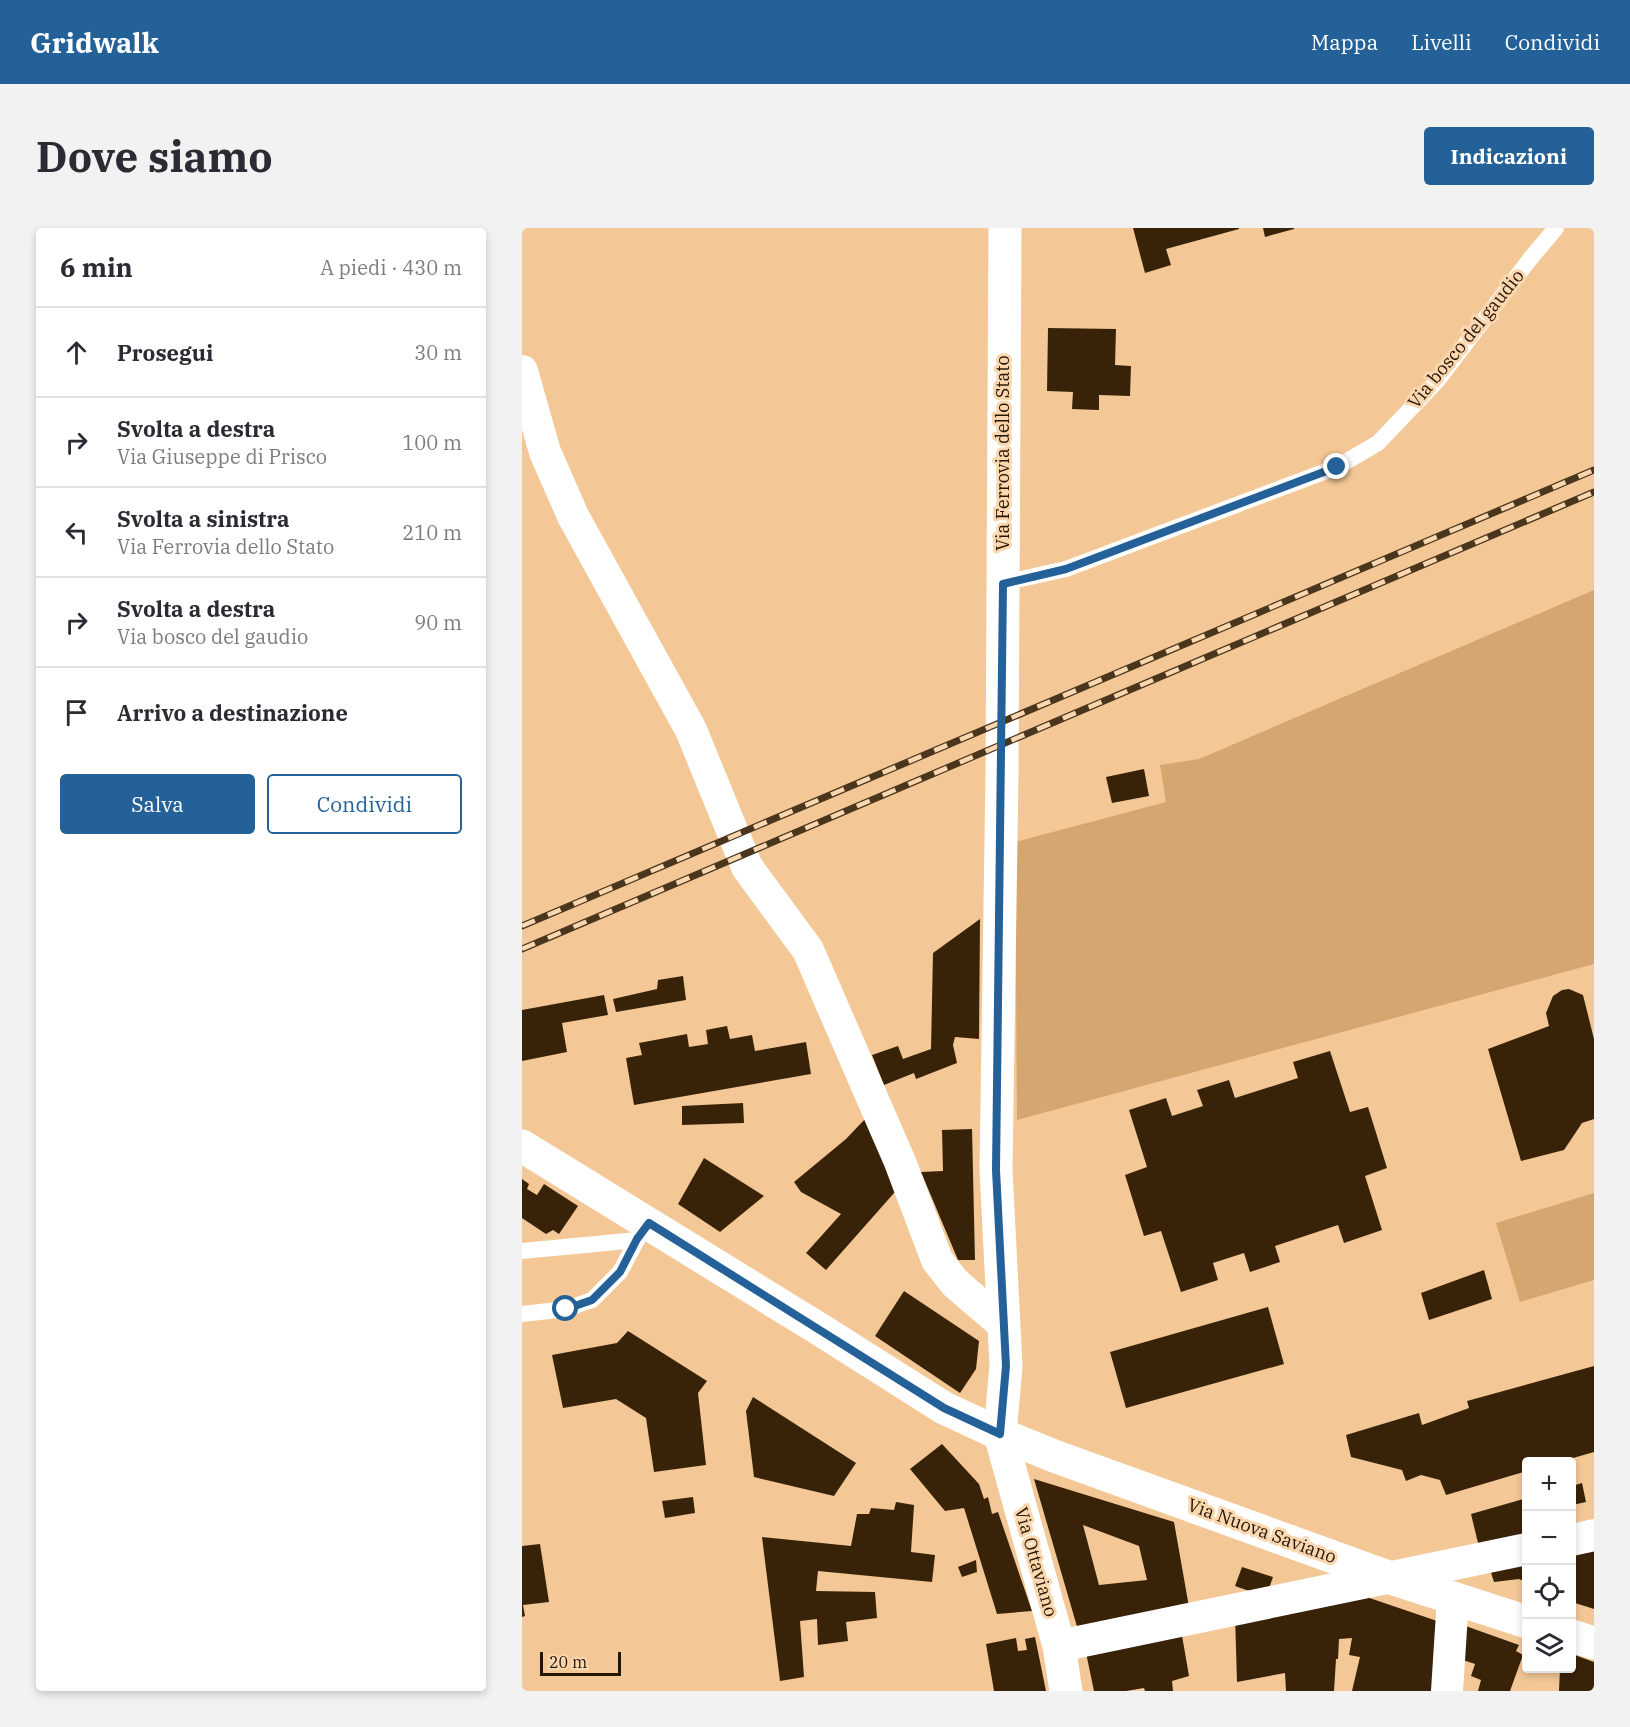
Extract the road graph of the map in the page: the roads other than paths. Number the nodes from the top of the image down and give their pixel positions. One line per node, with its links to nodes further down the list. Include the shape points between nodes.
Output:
1 (1005, 228): 4 (main road, Via Ferrovia dello Stato)
2 (1556, 228): 4 (lane, Via bosco del gaudio, via 1438,380 1378,443 1337,467 1077,565)
3 (522, 371): 9 (street, via 545,452 573,516 691,730 747,867 808,950 900,1162 937,1260 955,1283)
4 (1003, 584): 9 (main road, Via Ferrovia dello Stato, via 996,1170)
5 (522, 1146): 6 (main road, Via Nuova Saviano)
6 (643, 1231): 7 (lane); 8 (lane, via 620,1272 592,1300 566,1309); 10 (main road, Via Nuova Saviano, via 944,1408)
7 (522, 1251)
8 (522, 1314)
9 (1004, 1325): 10 (main road, Via Ferrovia dello Stato, via 1006,1366)
10 (1000, 1434): 14 (main road, Via Nuova Saviano); 19 (main road, Via Ottaviano)
11 (1594, 1535): 12 (street)
12 (1576, 1539)
13 (1522, 1551): 14 (street)
14 (1391, 1578): 15 (main road, Via Nuova Saviano); 19 (street)
15 (1453, 1598): 16 (main road, Via Nuova Saviano); 21 (street)
16 (1522, 1620)
17 (1576, 1637): 18 (main road)
18 (1594, 1643)
19 (1059, 1646): 20 (main road, Via Ottaviano)
20 (1066, 1691)
21 (1447, 1691)

